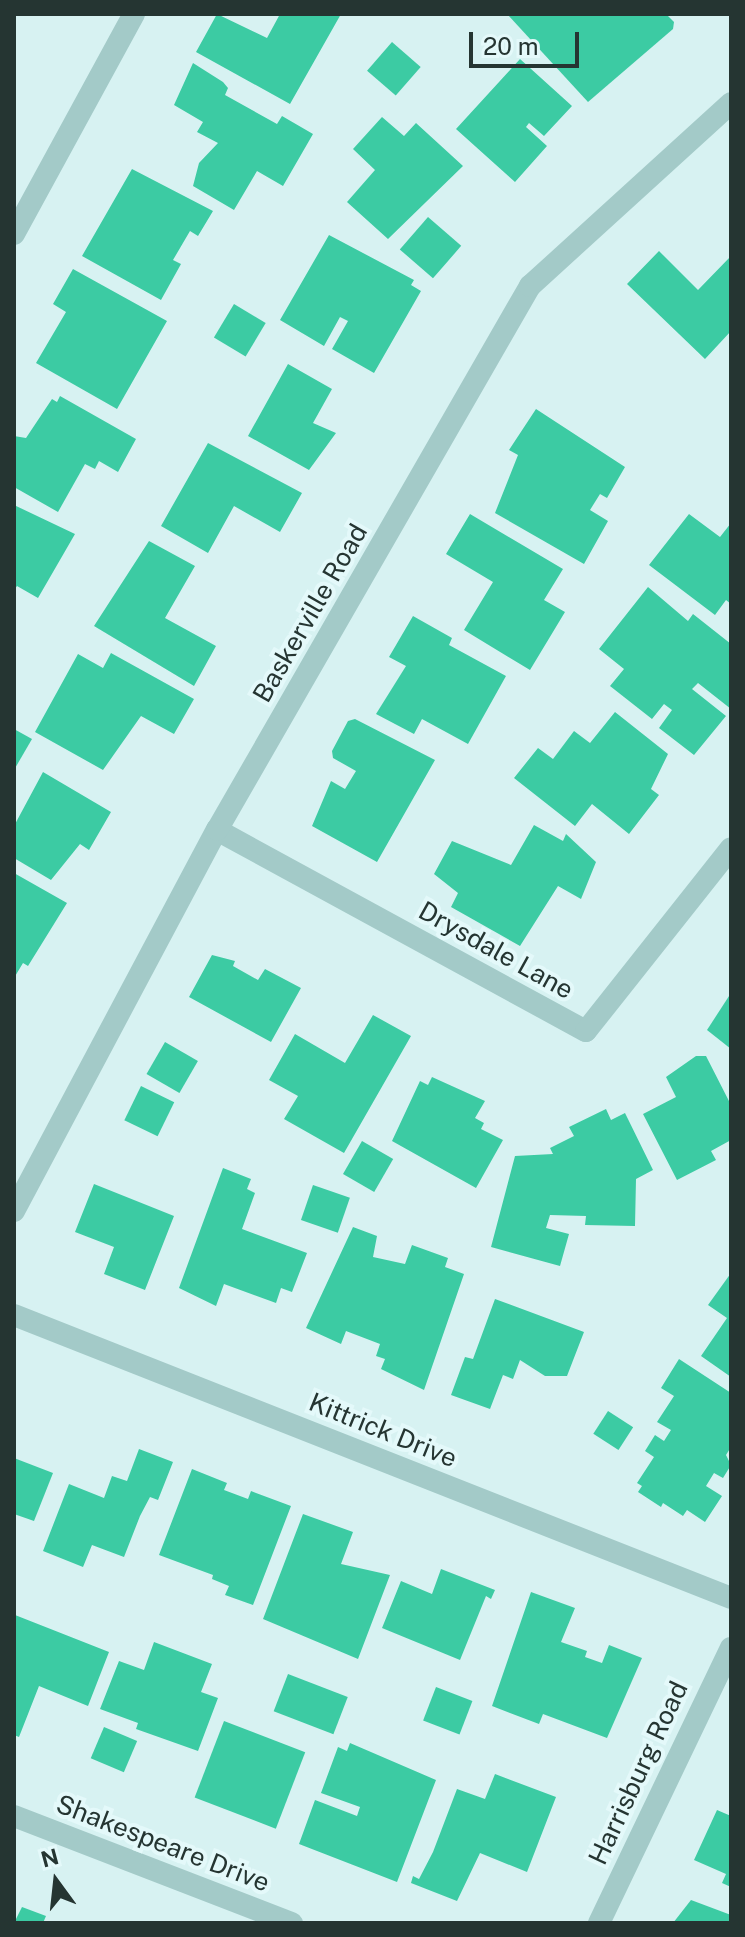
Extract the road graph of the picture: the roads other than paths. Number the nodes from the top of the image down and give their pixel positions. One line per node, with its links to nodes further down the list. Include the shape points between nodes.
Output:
1 (134, 14): 3 (street)
2 (731, 103): 4 (street, Baskerville Road, via 530,286)
3 (14, 234)
4 (217, 830): 5 (street, Drysdale Lane, via 586,1031); 6 (street, Baskerville Road)
5 (731, 848)
6 (14, 1211)
7 (14, 1315): 8 (street, Kittrick Drive)
8 (731, 1598)
9 (731, 1648): 12 (street, Harrisburg Road)
10 (14, 1816): 11 (street, Shakespeare Drive)
11 (292, 1923)
12 (599, 1923)

